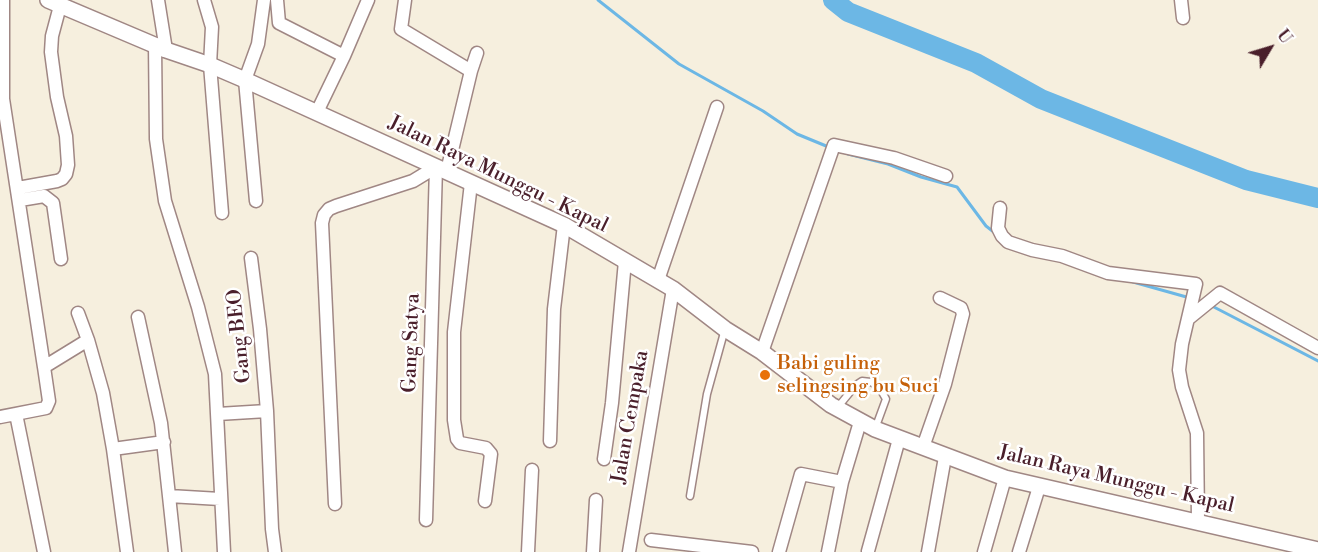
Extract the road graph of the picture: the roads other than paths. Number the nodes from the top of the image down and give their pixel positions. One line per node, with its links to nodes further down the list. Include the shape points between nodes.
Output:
1 (3, 0): 22 (street, via 3,99)
2 (158, 0): 11 (street)
3 (204, 0): 14 (street, via 212,27)
4 (264, 0): 16 (street, via 258,44)
5 (277, 0): 13 (street, via 279,23)
6 (368, 0): 13 (street)
7 (405, 0): 15 (street, via 401,29)
8 (1181, 0): 10 (street)
9 (54, 3): 11 (street, Jalan Raya Munggu - Kapal); 22 (street, via 51,52 68,165 62,179)
10 (1183, 18)
11 (161, 47): 14 (street, Jalan Raya Munggu - Kapal); 44 (street, via 156,139 165,201 215,374)
12 (477, 53): 15 (street, Gang Satya)
13 (344, 56): 18 (street)
14 (210, 65): 16 (street, Jalan Raya Munggu - Kapal); 25 (street)
15 (471, 71): 19 (street, Gang Satya)
16 (245, 80): 18 (street, Jalan Raya Munggu - Kapal); 23 (street)
17 (717, 107): 30 (street)
18 (317, 112): 19 (street, Jalan Raya Munggu - Kapal)
19 (441, 169): 21 (street, Jalan Raya Munggu - Kapal); 64 (street, via 336,206 324,215); 65 (street, Gang Satya)
20 (946, 176): 39 (street, via 894,158 834,145)
21 (471, 183): 26 (street, Jalan Raya Munggu - Kapal); 63 (street, via 454,332 454,420 460,443 486,448 491,454)
22 (19, 194): 28 (street, via 44,196 53,203); 40 (street)
23 (256, 201)
24 (1000, 208): 34 (street, via 998,228 1008,242 1108,273 1194,283 1197,285)
25 (222, 213)
26 (564, 225): 29 (street, Jalan Raya Munggu - Kapal); 49 (street, via 554,309)
27 (251, 258): 42 (street, Gang BEO)
28 (61, 259)
29 (625, 261): 30 (street, Jalan Raya Munggu - Kapal); 54 (street)
30 (658, 280): 31 (street, Jalan Raya Munggu - Kapal)
31 (673, 289): 36 (street, Jalan Raya Munggu - Kapal); 81 (street, Jalan Cempaka)
32 (940, 298): 51 (street, via 961,308 963,314)
33 (78, 313): 37 (street)
34 (1189, 315): 38 (street, via 1220,293); 66 (street, via 1179,370 1197,433)
35 (138, 317): 50 (street)
36 (726, 329): 39 (street, Jalan Raya Munggu - Kapal); 60 (lane, via 707,394)
37 (88, 340): 40 (street); 52 (street)
38 (1318, 348)
39 (762, 352): 41 (street, Jalan Raya Munggu - Kapal)
40 (44, 367): 43 (street, via 48,404 41,410)
41 (837, 408): 46 (street, Jalan Raya Munggu - Kapal); 47 (lane, via 856,385 872,382 886,399)
42 (267, 411): 44 (street); 77 (street, Gang BEO)
43 (16, 414): 45 (street); 73 (street)
44 (218, 414): 61 (street)
45 (0, 417)
46 (860, 422): 47 (street, Jalan Raya Munggu - Kapal); 57 (street)
47 (875, 429): 48 (street, Jalan Raya Munggu - Kapal)
48 (899, 439): 51 (street, Jalan Raya Munggu - Kapal); 72 (street)
49 (550, 441)
50 (164, 442): 52 (street); 59 (street)
51 (923, 447): 53 (street, Jalan Raya Munggu - Kapal)
52 (113, 449): 74 (street)
53 (945, 457): 56 (street, Jalan Raya Munggu - Kapal); 85 (street)
54 (604, 459)
55 (532, 470): 79 (street)
56 (1005, 478): 58 (street, Jalan Raya Munggu - Kapal); 86 (street)
57 (842, 482): 83 (street, via 801,474); 84 (street)
58 (1039, 487): 66 (street, Jalan Raya Munggu - Kapal); 87 (street)
59 (169, 496): 61 (street); 75 (street)
60 (690, 496)
61 (220, 498): 76 (street)
62 (596, 500): 80 (street)
63 (485, 501)
64 (335, 504)
65 (426, 520)
66 (1198, 521): 69 (street, Jalan Raya Munggu - Kapal)
67 (651, 540): 70 (street)
68 (1318, 543): 71 (street)
69 (1282, 547): 71 (street, Jalan Raya Munggu - Kapal)
70 (695, 549): 82 (street)
71 (1318, 550)
72 (868, 551)
73 (44, 552)
74 (127, 552)
75 (175, 552)
76 (224, 552)
77 (275, 552)
78 (522, 552): 79 (street)
79 (528, 552)
80 (593, 552)
81 (628, 552)
82 (744, 552)
83 (779, 552)
84 (828, 552)
85 (928, 552)
86 (984, 552)
87 (1019, 552)

